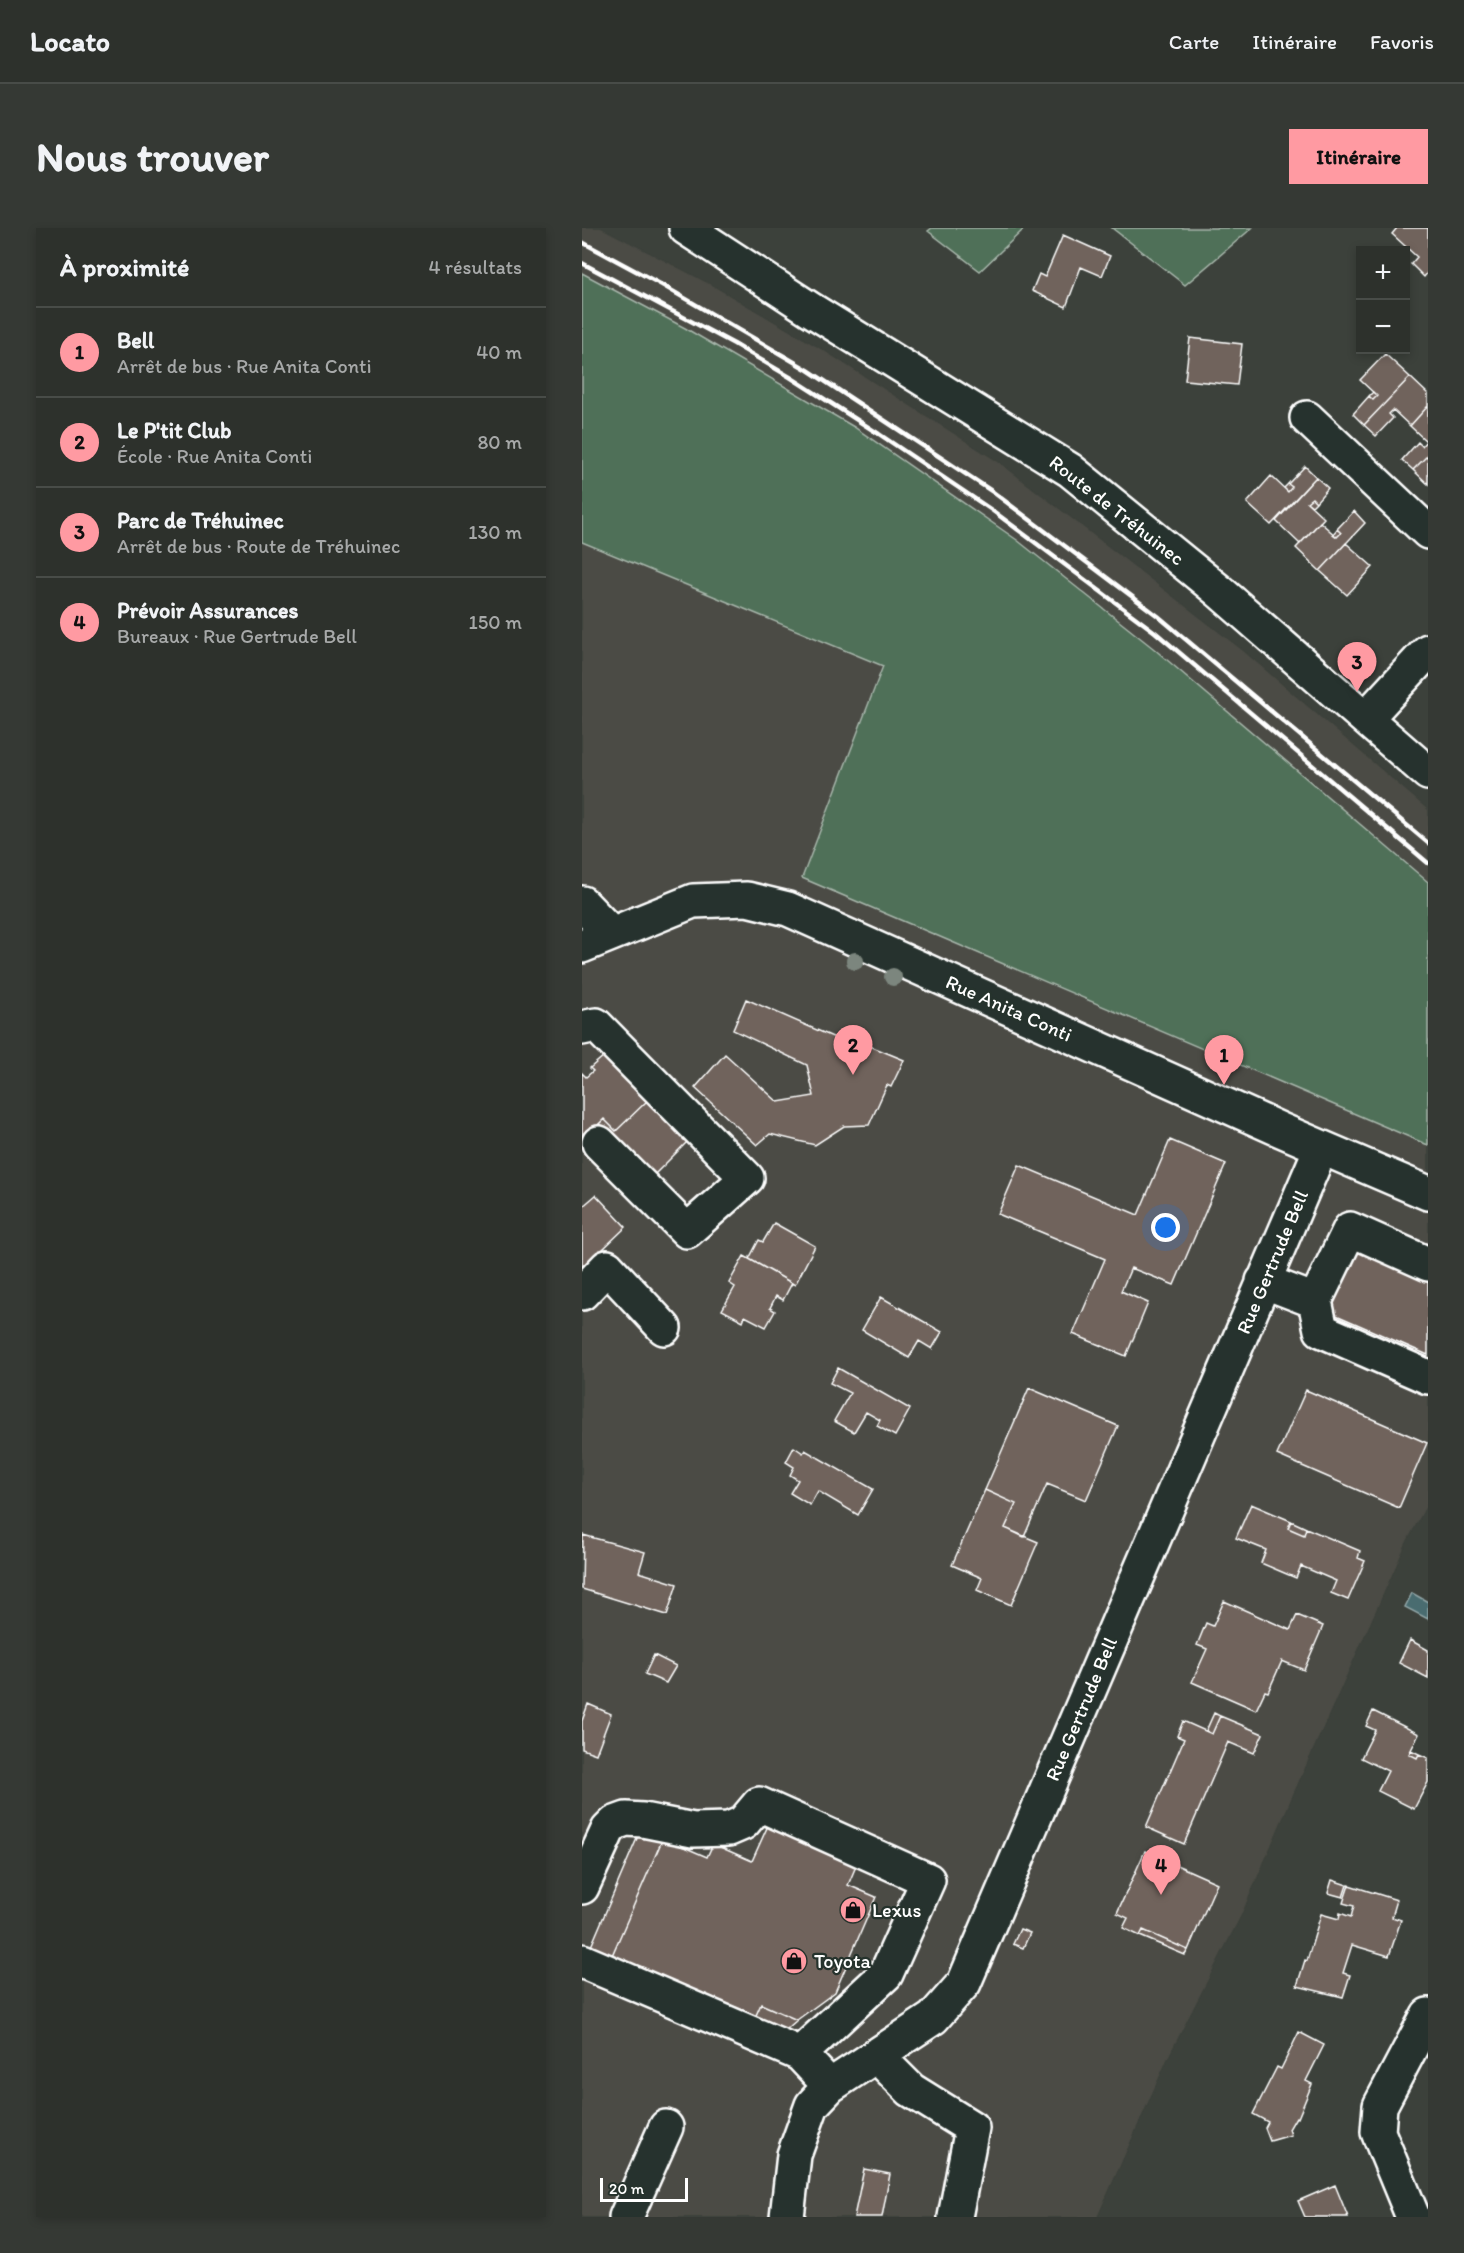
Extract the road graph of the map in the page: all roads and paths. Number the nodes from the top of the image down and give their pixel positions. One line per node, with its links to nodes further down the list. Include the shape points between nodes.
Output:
1 (686, 228): 5 (street, Route de Tréhuinec, via 1070,470)
2 (1307, 418): 3 (street)
3 (1428, 532)
4 (1428, 651): 5 (street)
5 (1366, 718): 6 (street, Route de Tréhuinec)
6 (1428, 773)
7 (582, 903): 8 (street)
8 (596, 939): 11 (street, Rue Anita Conti, via 693,901 747,899 788,909)
9 (582, 1028): 10 (street, via 596,1026 747,1179 687,1232)
10 (599, 1143)
11 (1321, 1148): 12 (street, Rue Anita Conti); 14 (street, Rue Gertrude Bell)
12 (1428, 1193)
13 (1428, 1264): 16 (street, via 1350,1228)
14 (1263, 1281): 16 (street); 23 (street, Rue Gertrude Bell, via 964,1983 933,2018)
15 (582, 1293): 17 (street, via 607,1267)
16 (1316, 1301): 18 (street, via 1321,1330)
17 (663, 1328)
18 (1428, 1377)
19 (582, 1887): 22 (street, via 608,1830 615,1823 626,1819 693,1830 729,1829 743,1823 759,1804 928,1880 886,1974)
20 (582, 1961): 22 (street)
21 (1428, 2015): 29 (street, via 1380,2106 1378,2132)
22 (800, 2054): 24 (street)
23 (876, 2055): 24 (street, Rue Gertrude Bell); 28 (street, via 911,2090 972,2127)
24 (830, 2086): 27 (street, Rue Gertrude Bell, via 812,2105 794,2156)
25 (666, 2127): 26 (street)
26 (626, 2217)
27 (787, 2217)
28 (955, 2217)
29 (1413, 2217)

